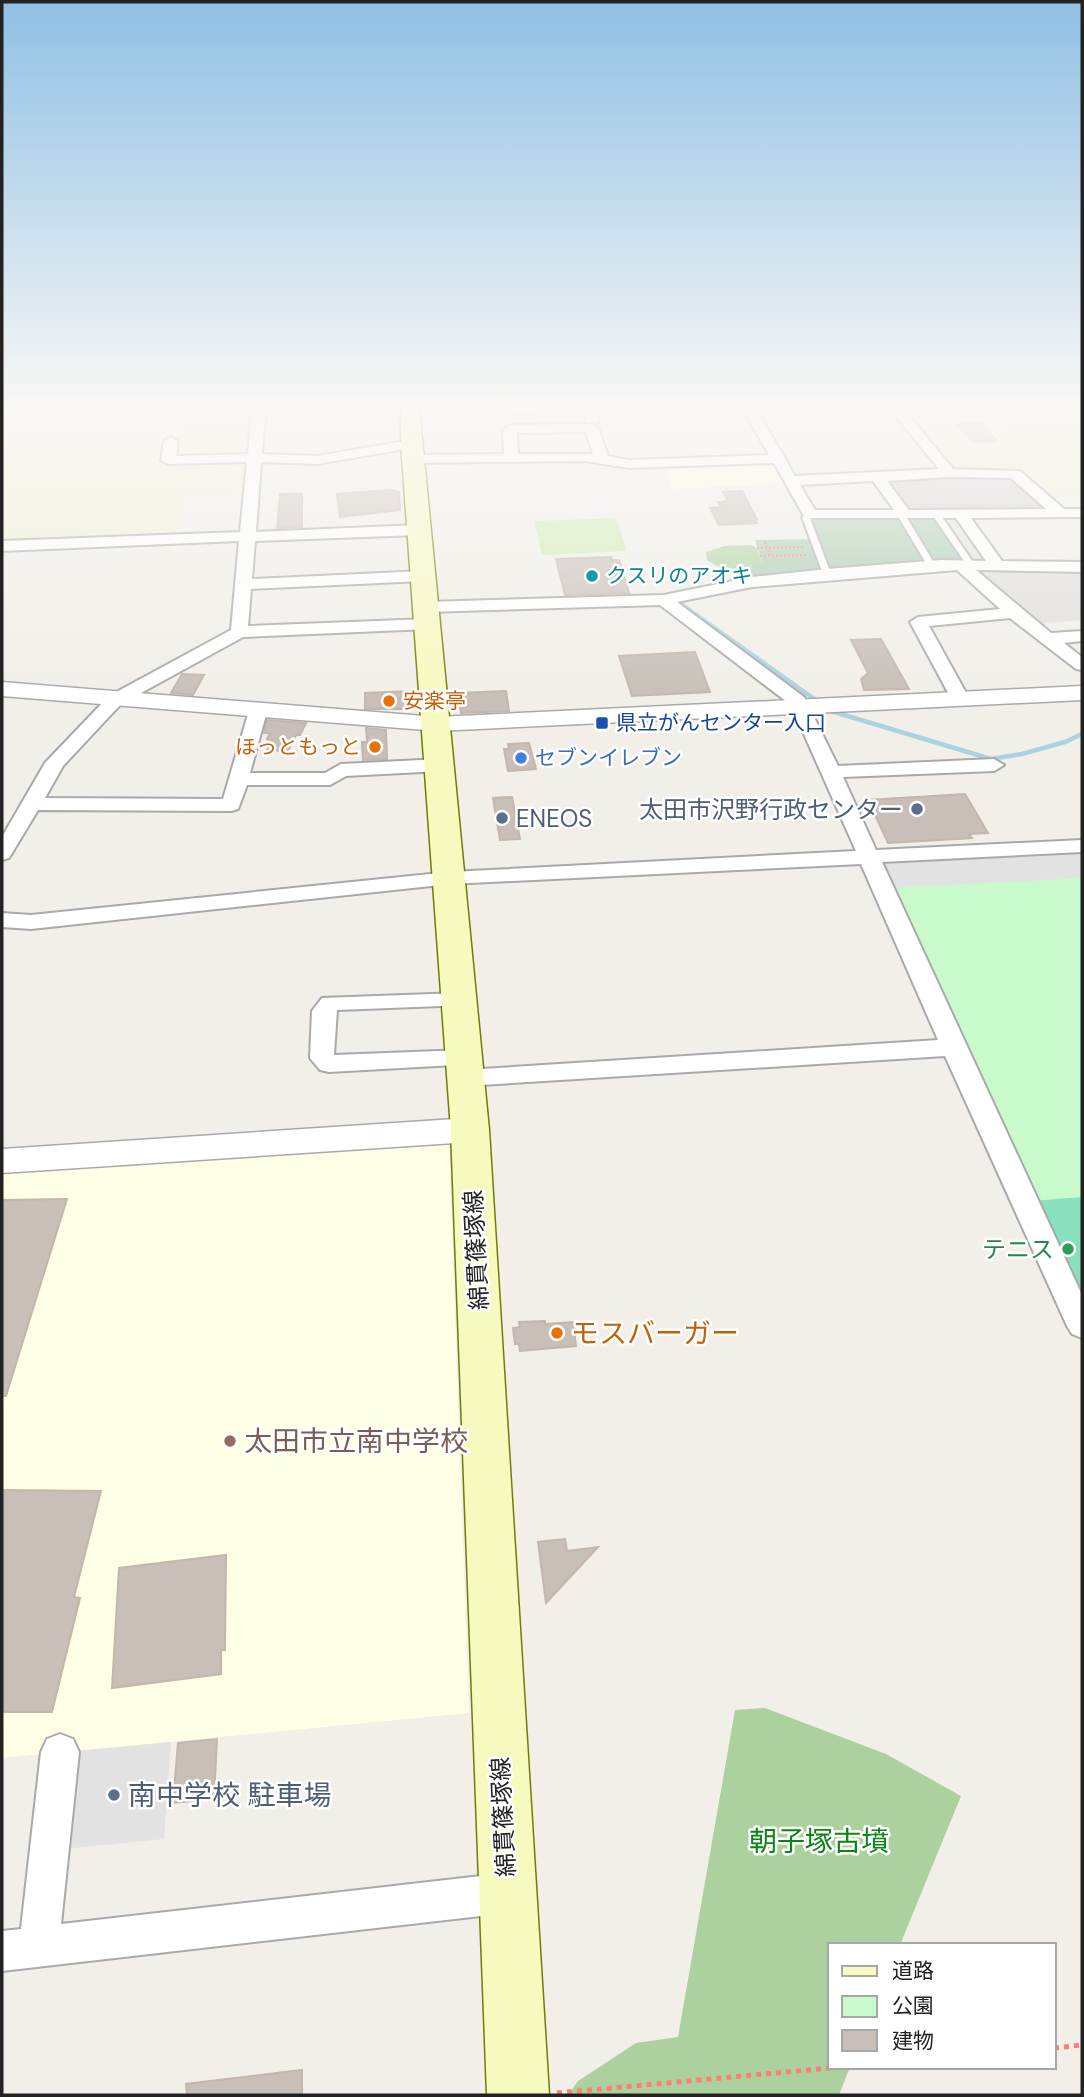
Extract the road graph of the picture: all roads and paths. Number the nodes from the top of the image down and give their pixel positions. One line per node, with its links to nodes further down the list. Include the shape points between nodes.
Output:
1 (251, 505): 13 (street)
2 (416, 505): 12 (main road, 綿貫篠塚線)
3 (804, 505): 11 (street)
4 (898, 505): 7 (street)
5 (1051, 505): 6 (street)
6 (1059, 512): 9 (street); 10 (street)
7 (904, 513): 8 (street); 11 (street); 22 (lane)
8 (935, 513): 9 (street); 21 (lane)
9 (959, 513): 23 (street)
10 (1082, 513)
11 (810, 515): 18 (lane, via 806,517)
12 (418, 530): 13 (street); 26 (main road, 綿貫篠塚線)
13 (248, 536): 15 (street); 27 (street)
14 (765, 542): 17 (path)
15 (2, 546)
16 (757, 548): 17 (path)
17 (767, 548): 18 (path); 20 (path)
18 (818, 551): 20 (path); 25 (lane)
19 (760, 556): 20 (path)
20 (770, 556)
21 (966, 565): 22 (street); 23 (street); 29 (street)
22 (932, 566): 25 (street)
23 (997, 566): 24 (street)
24 (1082, 567)
25 (827, 574): 28 (street, via 752,582)
26 (423, 576): 27 (street); 30 (main road, 綿貫篠塚線)
27 (245, 584): 31 (street)
28 (664, 600): 30 (street); 39 (street)
29 (1014, 613): 33 (street); 38 (street, via 918,622)
30 (427, 616): 31 (street); 41 (main road, 綿貫篠塚線)
31 (239, 632): 37 (street)
32 (1082, 636): 33 (street)
33 (1046, 639): 34 (street)
34 (1082, 666)
35 (2, 689): 37 (street)
36 (1082, 694): 38 (street)
37 (115, 700): 40 (street); 45 (street, via 55,763)
38 (961, 700): 39 (street)
39 (802, 707): 41 (street); 43 (street)
40 (258, 710): 41 (street); 44 (street)
41 (439, 745): 44 (street, via 341,770 330,779); 49 (main road, 綿貫篠塚線)
42 (994, 765): 43 (street)
43 (831, 772): 48 (street)
44 (239, 779): 45 (street, via 232,805)
45 (31, 804): 47 (street)
46 (1082, 846): 48 (street)
47 (2, 854)
48 (870, 857): 49 (street); 52 (street)
49 (450, 878): 50 (street, via 31,922); 51 (main road, 綿貫篠塚線)
50 (2, 920)
51 (460, 1000): 53 (main road, 綿貫篠塚線); 53 (street, via 330,1003 324,1011 322,1058 329,1064)
52 (953, 1047): 53 (street); 56 (street)
53 (465, 1068): 54 (main road, 綿貫篠塚線)
54 (470, 1130): 55 (street); 58 (main road, 綿貫篠塚線)
55 (2, 1161)
56 (1079, 1313)
57 (60, 1752): 59 (street)
58 (507, 1893): 59 (street); 63 (main road, 綿貫篠塚線)
59 (20, 1949)
60 (1082, 2045): 61 (path)
61 (1056, 2048)
62 (828, 2068): 63 (path)
63 (535, 2094)

